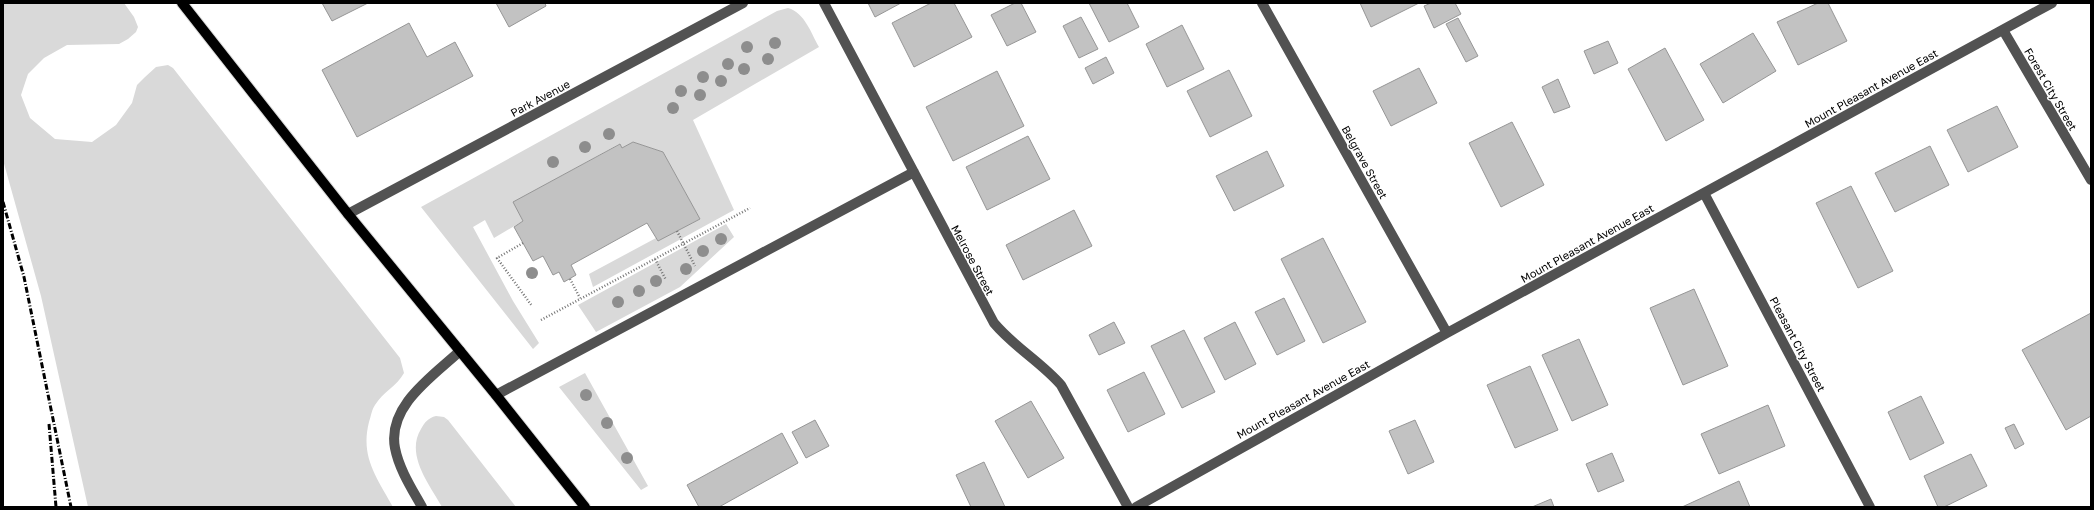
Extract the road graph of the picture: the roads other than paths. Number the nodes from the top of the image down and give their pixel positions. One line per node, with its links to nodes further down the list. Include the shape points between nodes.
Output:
1 (182, 3): 10 (main road)
2 (742, 3): 10 (street, Park Avenue)
3 (824, 3): 7 (street, Melrose Street)
4 (1262, 3): 11 (street, Belgrave Street)
5 (2052, 3): 6 (street, Mount Pleasant Avenue East)
6 (2003, 30): 8 (street, Forest City Street); 9 (street, Mount Pleasant Avenue East)
7 (914, 172): 13 (street); 17 (street, Melrose Street, via 994,323 1007,339 1048,370 1061,385)
8 (2091, 180)
9 (1704, 193): 11 (street, Mount Pleasant Avenue East); 18 (street, Pleasant City Street)
10 (348, 214): 12 (main road)
11 (1447, 332): 14 (street, Mount Pleasant Avenue East)
12 (460, 351): 13 (main road); 15 (street, via 403,407 394,433 395,449 400,464)
13 (496, 395): 16 (main road)
14 (1138, 506)
15 (422, 507)
16 (585, 507)
17 (1128, 507)
18 (1870, 507)

